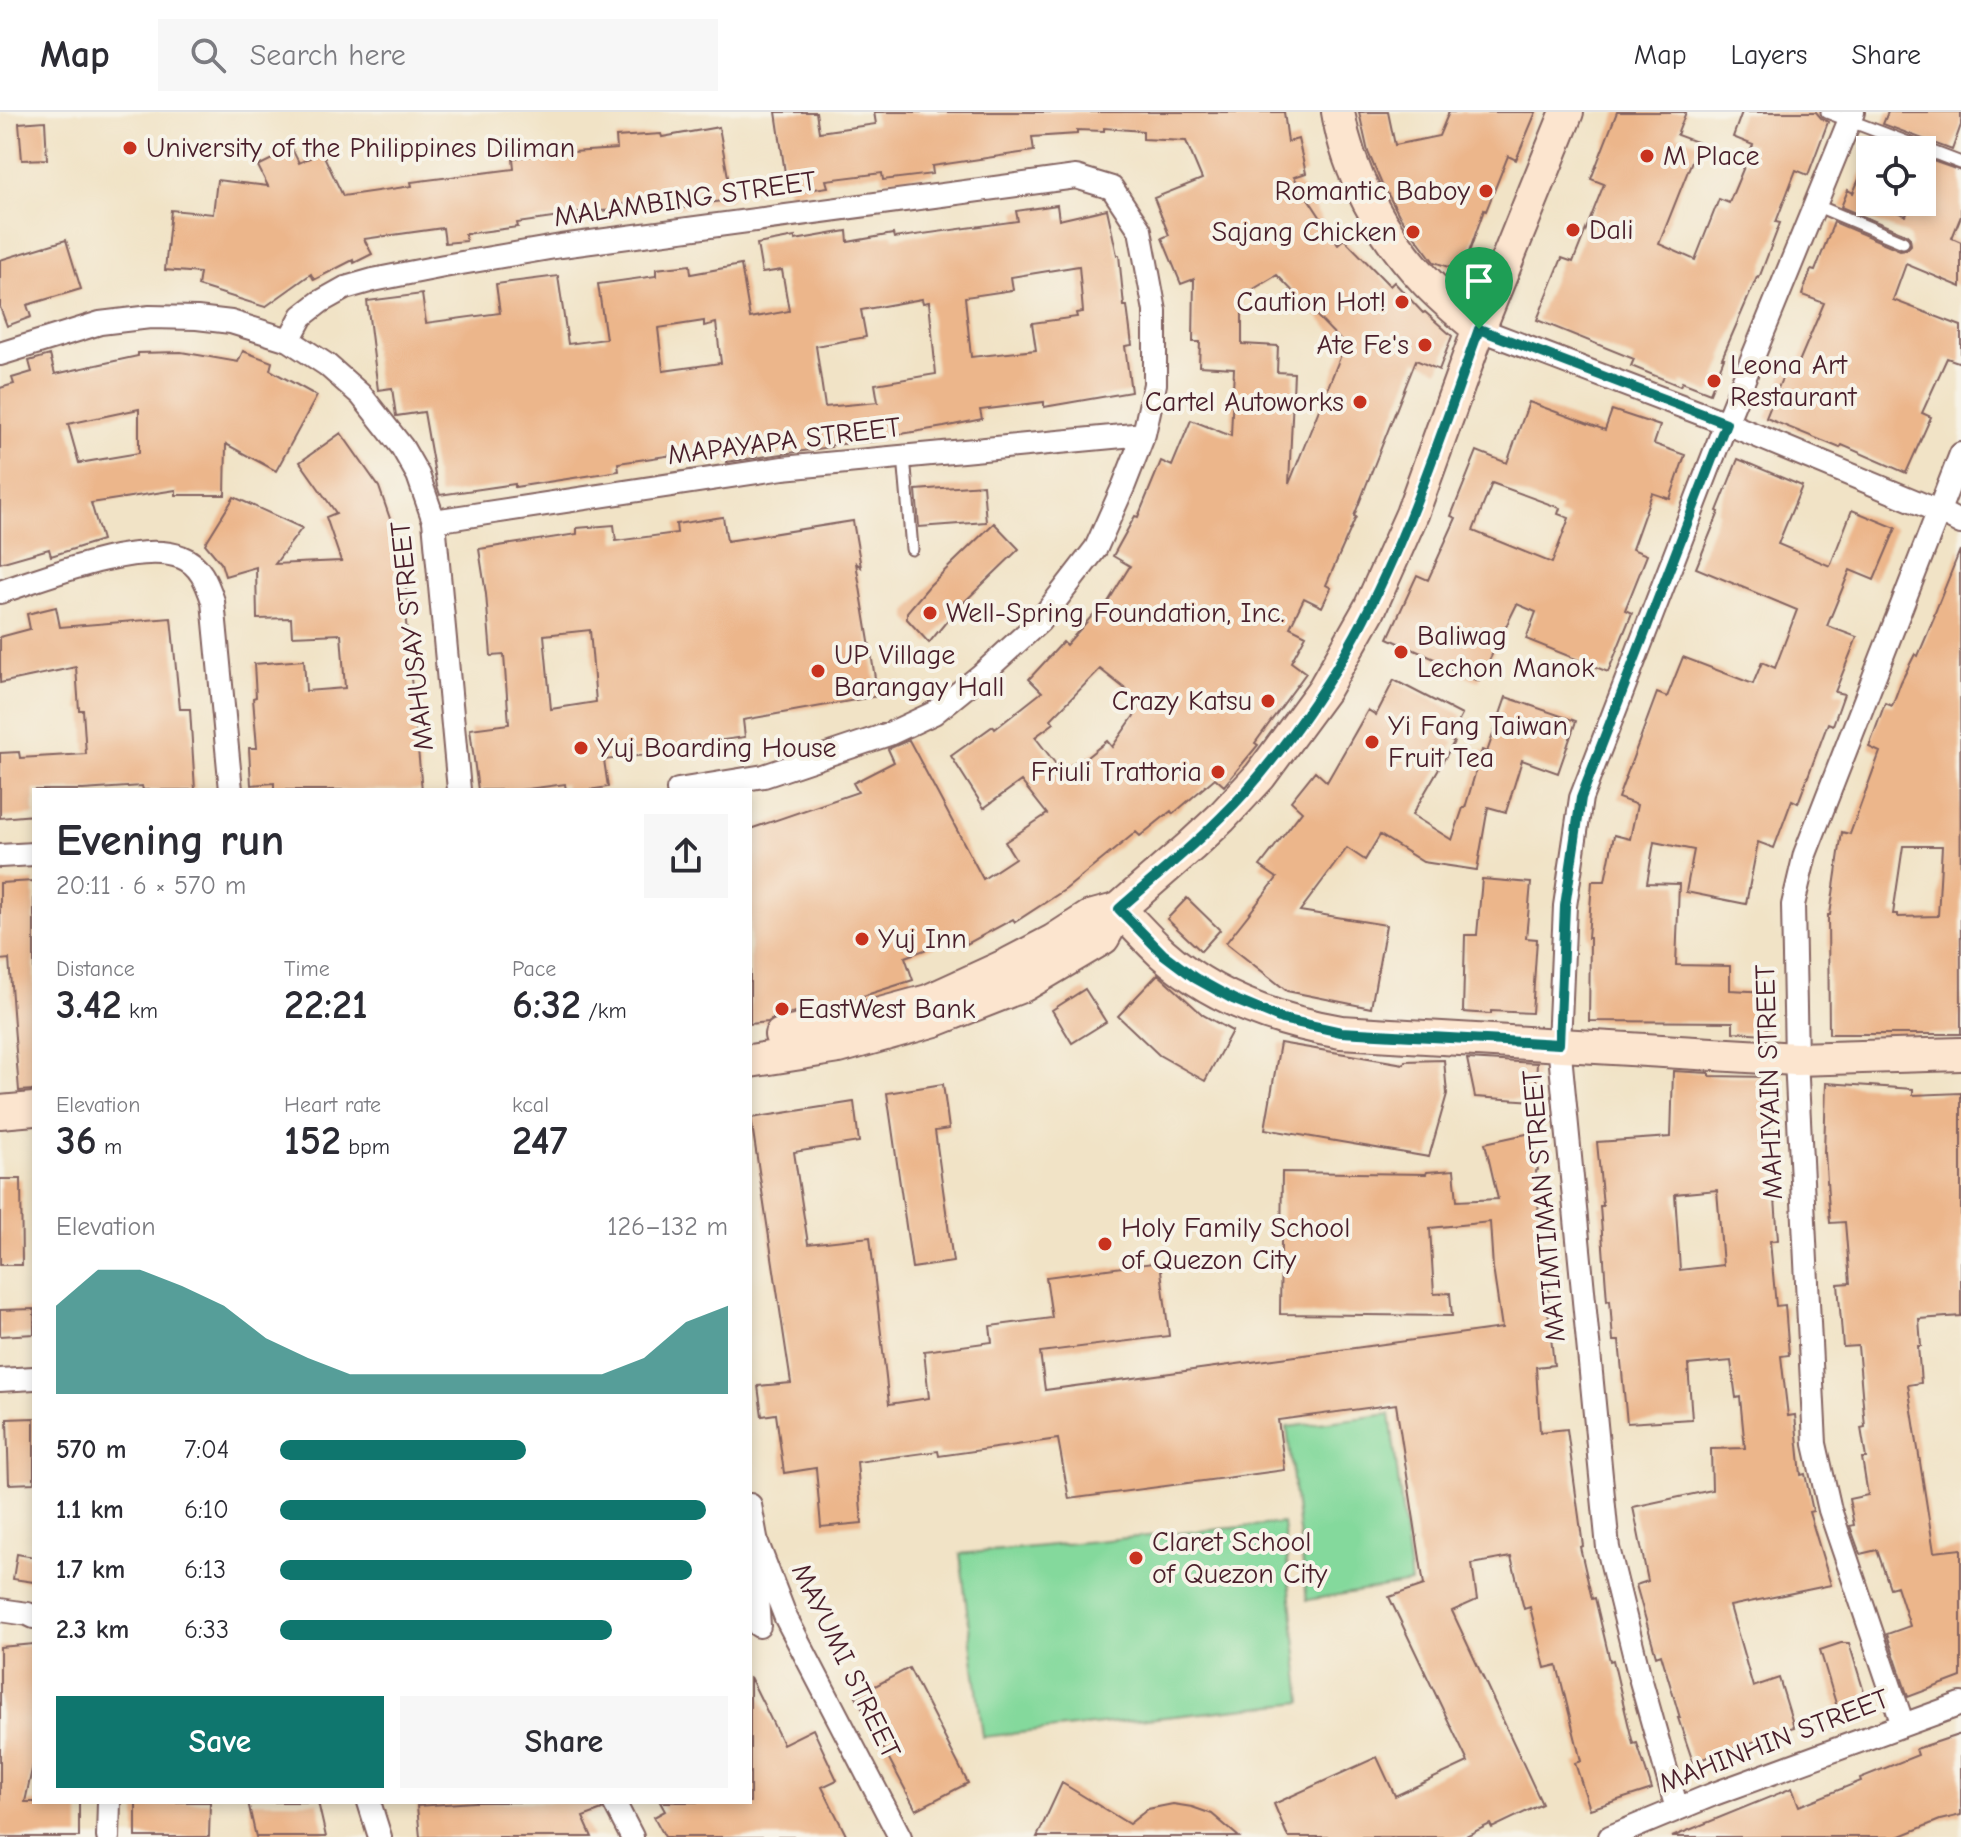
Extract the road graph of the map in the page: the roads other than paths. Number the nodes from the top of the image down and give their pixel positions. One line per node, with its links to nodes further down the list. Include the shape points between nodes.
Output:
1 (1338, 112): 8 (street, via 1366,198 1395,246)
2 (1567, 112): 8 (street)
3 (1827, 112): 4 (lane)
4 (1851, 116): 5 (lane); 6 (street, MATIMTIMAN STREET)
5 (1961, 163)
6 (1815, 205): 7 (lane); 11 (street, MATIMTIMAN STREET)
7 (1903, 242)
8 (1479, 329): 11 (street); 25 (street, via 1412,514 1370,608 1324,689 1260,776 1221,818)
9 (289, 340): 10 (street, MAHUSAY STREET, via 231,322 150,317 100,323); 12 (street, MALAMBING STREET, via 302,316 320,302 373,280 576,244 1076,177 1112,188 1140,230 1155,311 1155,384); 16 (street, MAHUSAY STREET, via 327,365 384,422 418,475)
10 (0, 354)
11 (1726, 423): 15 (street); 27 (street, MATIMTIMAN STREET, via 1581,798 1565,906)
12 (1144, 434): 14 (street, MAPAYAPA STREET); 22 (street, via 1096,548 1039,622 934,713 889,734 764,776)
13 (1961, 454): 15 (street, MAHIYAIN STREET)
14 (904, 456): 16 (street, MAPAYAPA STREET, via 783,468); 18 (lane)
15 (1938, 511): 17 (street); 29 (street, MAHIYAIN STREET, via 1805,854 1793,905)
16 (434, 521): 21 (street, MAHUSAY STREET)
17 (1961, 523)
18 (912, 549)
19 (0, 592): 20 (street, via 110,558 146,553 182,557 196,566 213,601)
20 (231, 788)
21 (459, 788)
22 (690, 788)
23 (32, 854): 24 (street)
24 (0, 856)
25 (1119, 909): 26 (street, via 1090,917 1009,964 928,1001); 27 (street, via 1195,978 1282,1019 1341,1032); 30 (street, via 1103,938 1024,985 935,1020 839,1047)
26 (752, 1040)
27 (1559, 1044): 29 (street); 45 (street, MATIMTIMAN STREET, via 1608,1548)
28 (1961, 1054): 29 (street)
29 (1796, 1059): 41 (street, MAHIYAIN STREET, via 1815,1444 1830,1510)
30 (752, 1061)
31 (32, 1109): 32 (street)
32 (0, 1112)
33 (32, 1378): 34 (street)
34 (0, 1380)
35 (752, 1515): 49 (street, MAYUMI STREET, via 786,1618)
36 (752, 1531): 37 (street, MAYUMI STREET, via 759,1626)
37 (752, 1553)
38 (0, 1610): 39 (street)
39 (32, 1616)
40 (1961, 1704): 41 (street, MAHINHIN STREET)
41 (1903, 1725): 45 (street, MAHINHIN STREET)
42 (109, 1804): 46 (street)
43 (370, 1804): 47 (street)
44 (615, 1804): 48 (street)
45 (1677, 1809): 50 (street, MAHINHIN STREET)
46 (108, 1837)
47 (380, 1837)
48 (632, 1837)
49 (900, 1837)
50 (1610, 1837)

